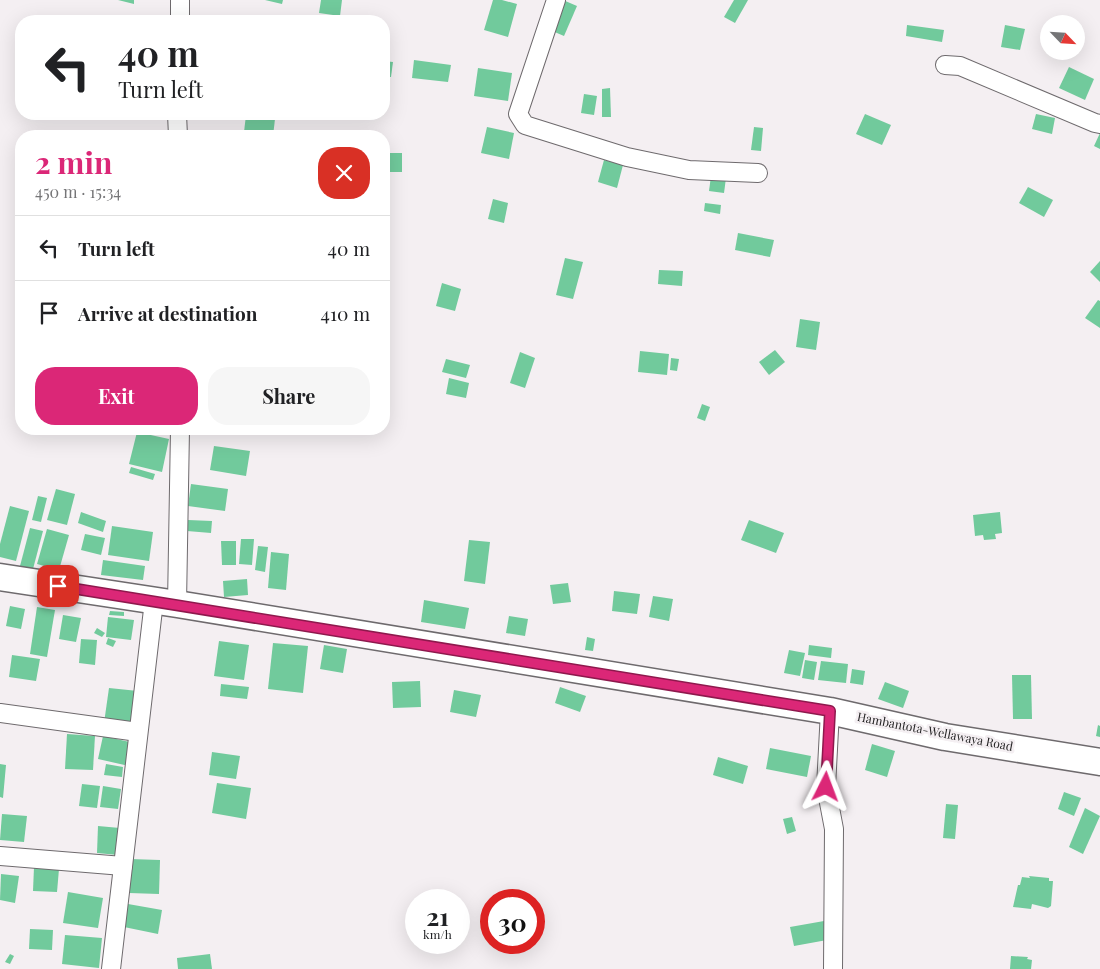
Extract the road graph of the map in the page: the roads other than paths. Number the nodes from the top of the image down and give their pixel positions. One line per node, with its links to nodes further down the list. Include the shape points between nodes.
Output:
1 (180, 0): 3 (street)
2 (556, 0): 6 (street, via 518,114 525,125 627,157 689,170)
3 (180, 15)
4 (945, 65): 5 (street, via 960,66)
5 (1100, 124)
6 (758, 173)
7 (179, 435): 9 (street)
8 (0, 578): 9 (highway, Hambantota-Wellawaya Road)
9 (165, 603): 10 (highway, Hambantota-Wellawaya Road); 12 (street)
10 (830, 711): 13 (highway, Hambantota-Wellawaya Road, via 945,737); 17 (street, via 826,787 834,829)
11 (0, 713): 12 (street)
12 (138, 732): 15 (street)
13 (1100, 762)
14 (0, 856): 15 (street)
15 (123, 866): 16 (street)
16 (111, 969)
17 (833, 969)

